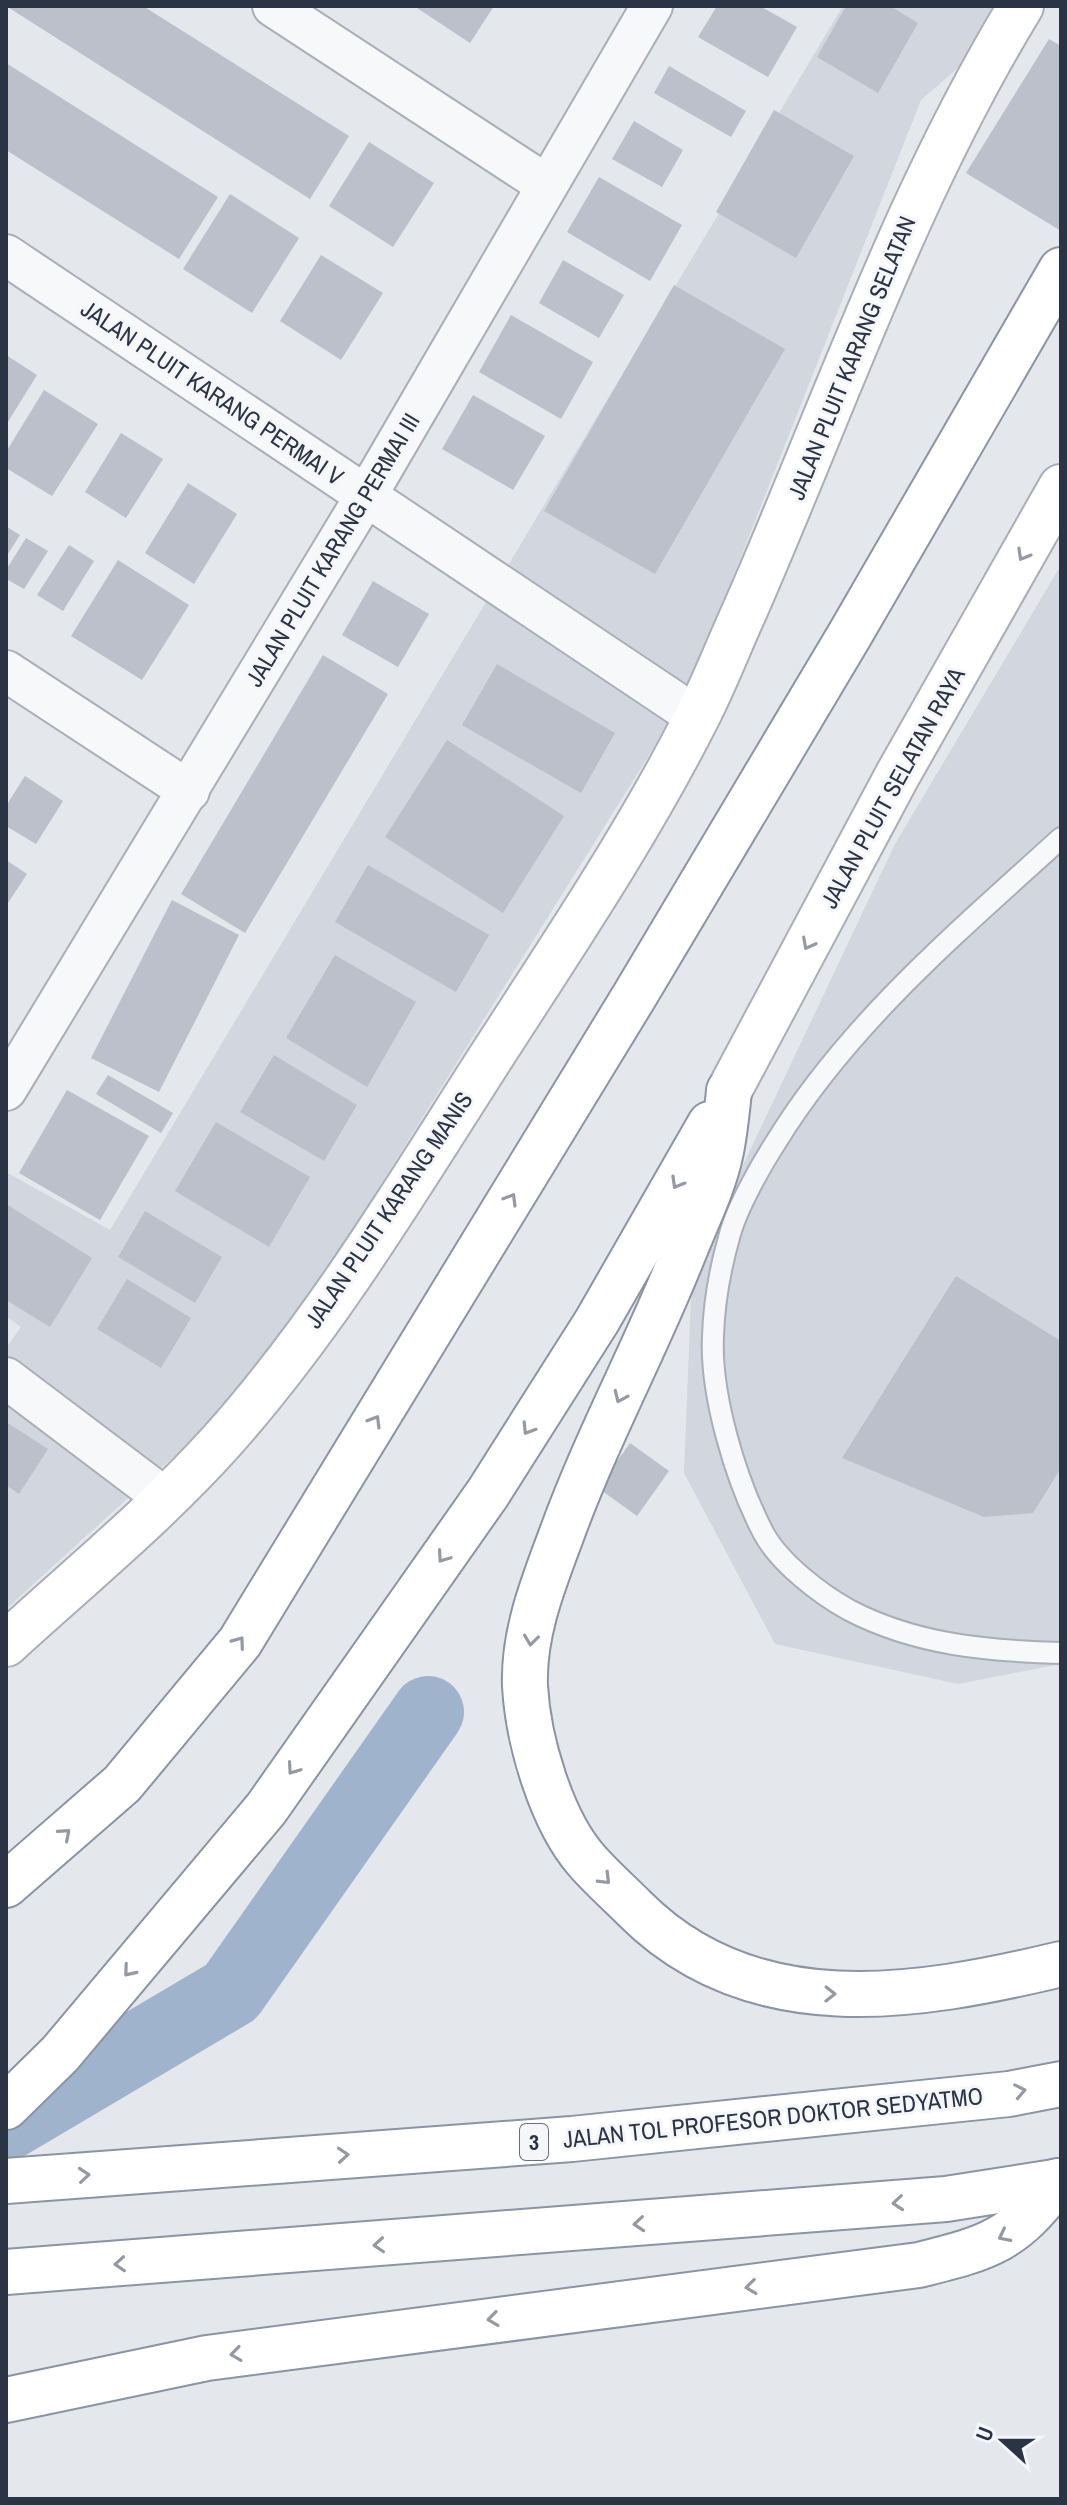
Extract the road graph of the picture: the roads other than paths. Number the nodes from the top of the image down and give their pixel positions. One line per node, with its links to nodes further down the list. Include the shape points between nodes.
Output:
1 (273, 6): 4 (street)
2 (652, 6): 4 (street, JALAN PLUIT KARANG PERMAI III)
3 (1021, 6): 10 (main road, JALAN PLUIT KARANG SELATAN, via 930,171)
4 (545, 184): 8 (street, JALAN PLUIT KARANG PERMAI III)
5 (6, 255): 8 (street, JALAN PLUIT KARANG PERMAI V)
6 (1061, 270): 19 (main road, one-way to 6, via 122,1784 240,1642 659,955)
7 (1061, 487): 14 (main road, JALAN PLUIT SELATAN RAYA, one-way to 14, via 897,776)
8 (367, 494): 10 (street, JALAN PLUIT KARANG PERMAI V); 11 (street, JALAN PLUIT KARANG PERMAI III)
9 (6, 671): 11 (street)
10 (697, 717): 16 (main road, JALAN PLUIT KARANG MANIS, via 586,908 373,1242 221,1442)
11 (189, 791): 13 (street, JALAN PLUIT KARANG PERMAI III)
12 (1061, 838): 18 (lane, via 880,1008 776,1142 730,1232 713,1336 719,1401 740,1475 765,1536 800,1574 847,1609 945,1644)
13 (12, 1066)
14 (729, 1091): 20 (main road, one-way to 20, via 721,1152 704,1203 575,1498 535,1607 525,1684 534,1746 555,1807 585,1859 643,1917 700,1958 772,1986 823,1995 908,1992); 22 (main road, JALAN PLUIT SELATAN RAYA, one-way to 22, via 597,1321 488,1493 266,1809 60,2054)
15 (6, 1378): 16 (street)
16 (166, 1499): 17 (main road, JALAN PLUIT KARANG MANIS)
17 (6, 1644)
18 (1061, 1653)
19 (6, 1885)
20 (1061, 1964)
21 (1061, 2084): 23 (main road, JALAN TOL PROFESOR DOKTOR SEDYATMO / 3, one-way to 21, via 572,2139 1009,2094)
22 (6, 2107)
23 (6, 2181)
24 (1060, 2181): 25 (main road, one-way to 25, via 946,2199); 26 (main road, one-way to 26, via 1016,2230 967,2253 919,2265 207,2358)
25 (6, 2272)
26 (6, 2400)

